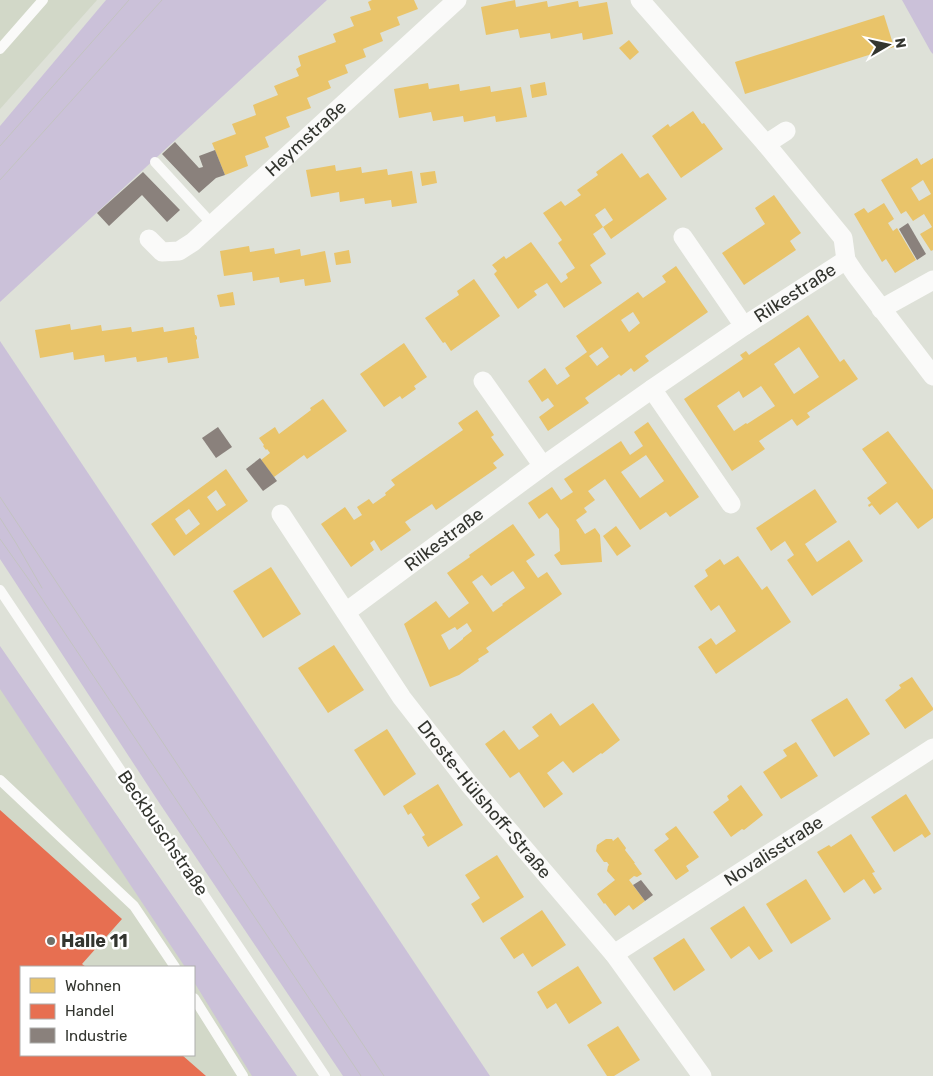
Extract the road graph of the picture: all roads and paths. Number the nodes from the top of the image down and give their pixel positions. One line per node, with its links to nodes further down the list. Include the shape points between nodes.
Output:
1 (43, 0): 4 (lane)
2 (457, 0): 8 (street, Heymstraße)
3 (640, 0): 6 (street)
4 (0, 49)
5 (786, 131): 6 (street)
6 (766, 144): 11 (street, via 843,238)
7 (155, 162): 8 (lane)
8 (213, 225): 10 (street, Heymstraße, via 179,251 162,252)
9 (683, 237): 14 (street, Rilkestraße)
10 (149, 239)
11 (846, 260): 13 (street); 14 (street, Rilkestraße)
12 (933, 280): 13 (street)
13 (881, 309): 15 (street)
14 (744, 326): 17 (street, Rilkestraße)
15 (933, 376)
16 (484, 381): 18 (street)
17 (652, 389): 18 (street, Rilkestraße); 19 (street)
18 (543, 466): 22 (street, Rilkestraße)
19 (731, 504)
20 (281, 514): 22 (street, Droste-Hülshoff-Straße)
21 (0, 590): 29 (lane, Beckbuschstraße)
22 (346, 612): 25 (street, Droste-Hülshoff-Straße, via 402,698 469,784)
23 (933, 748): 25 (street, Novalisstraße)
24 (0, 780): 26 (lane, via 134,906)
25 (614, 954): 30 (street, Droste-Hülshoff-Straße)
26 (173, 966)
27 (195, 1000): 28 (lane)
28 (243, 1076)
29 (325, 1076)
30 (702, 1076)

